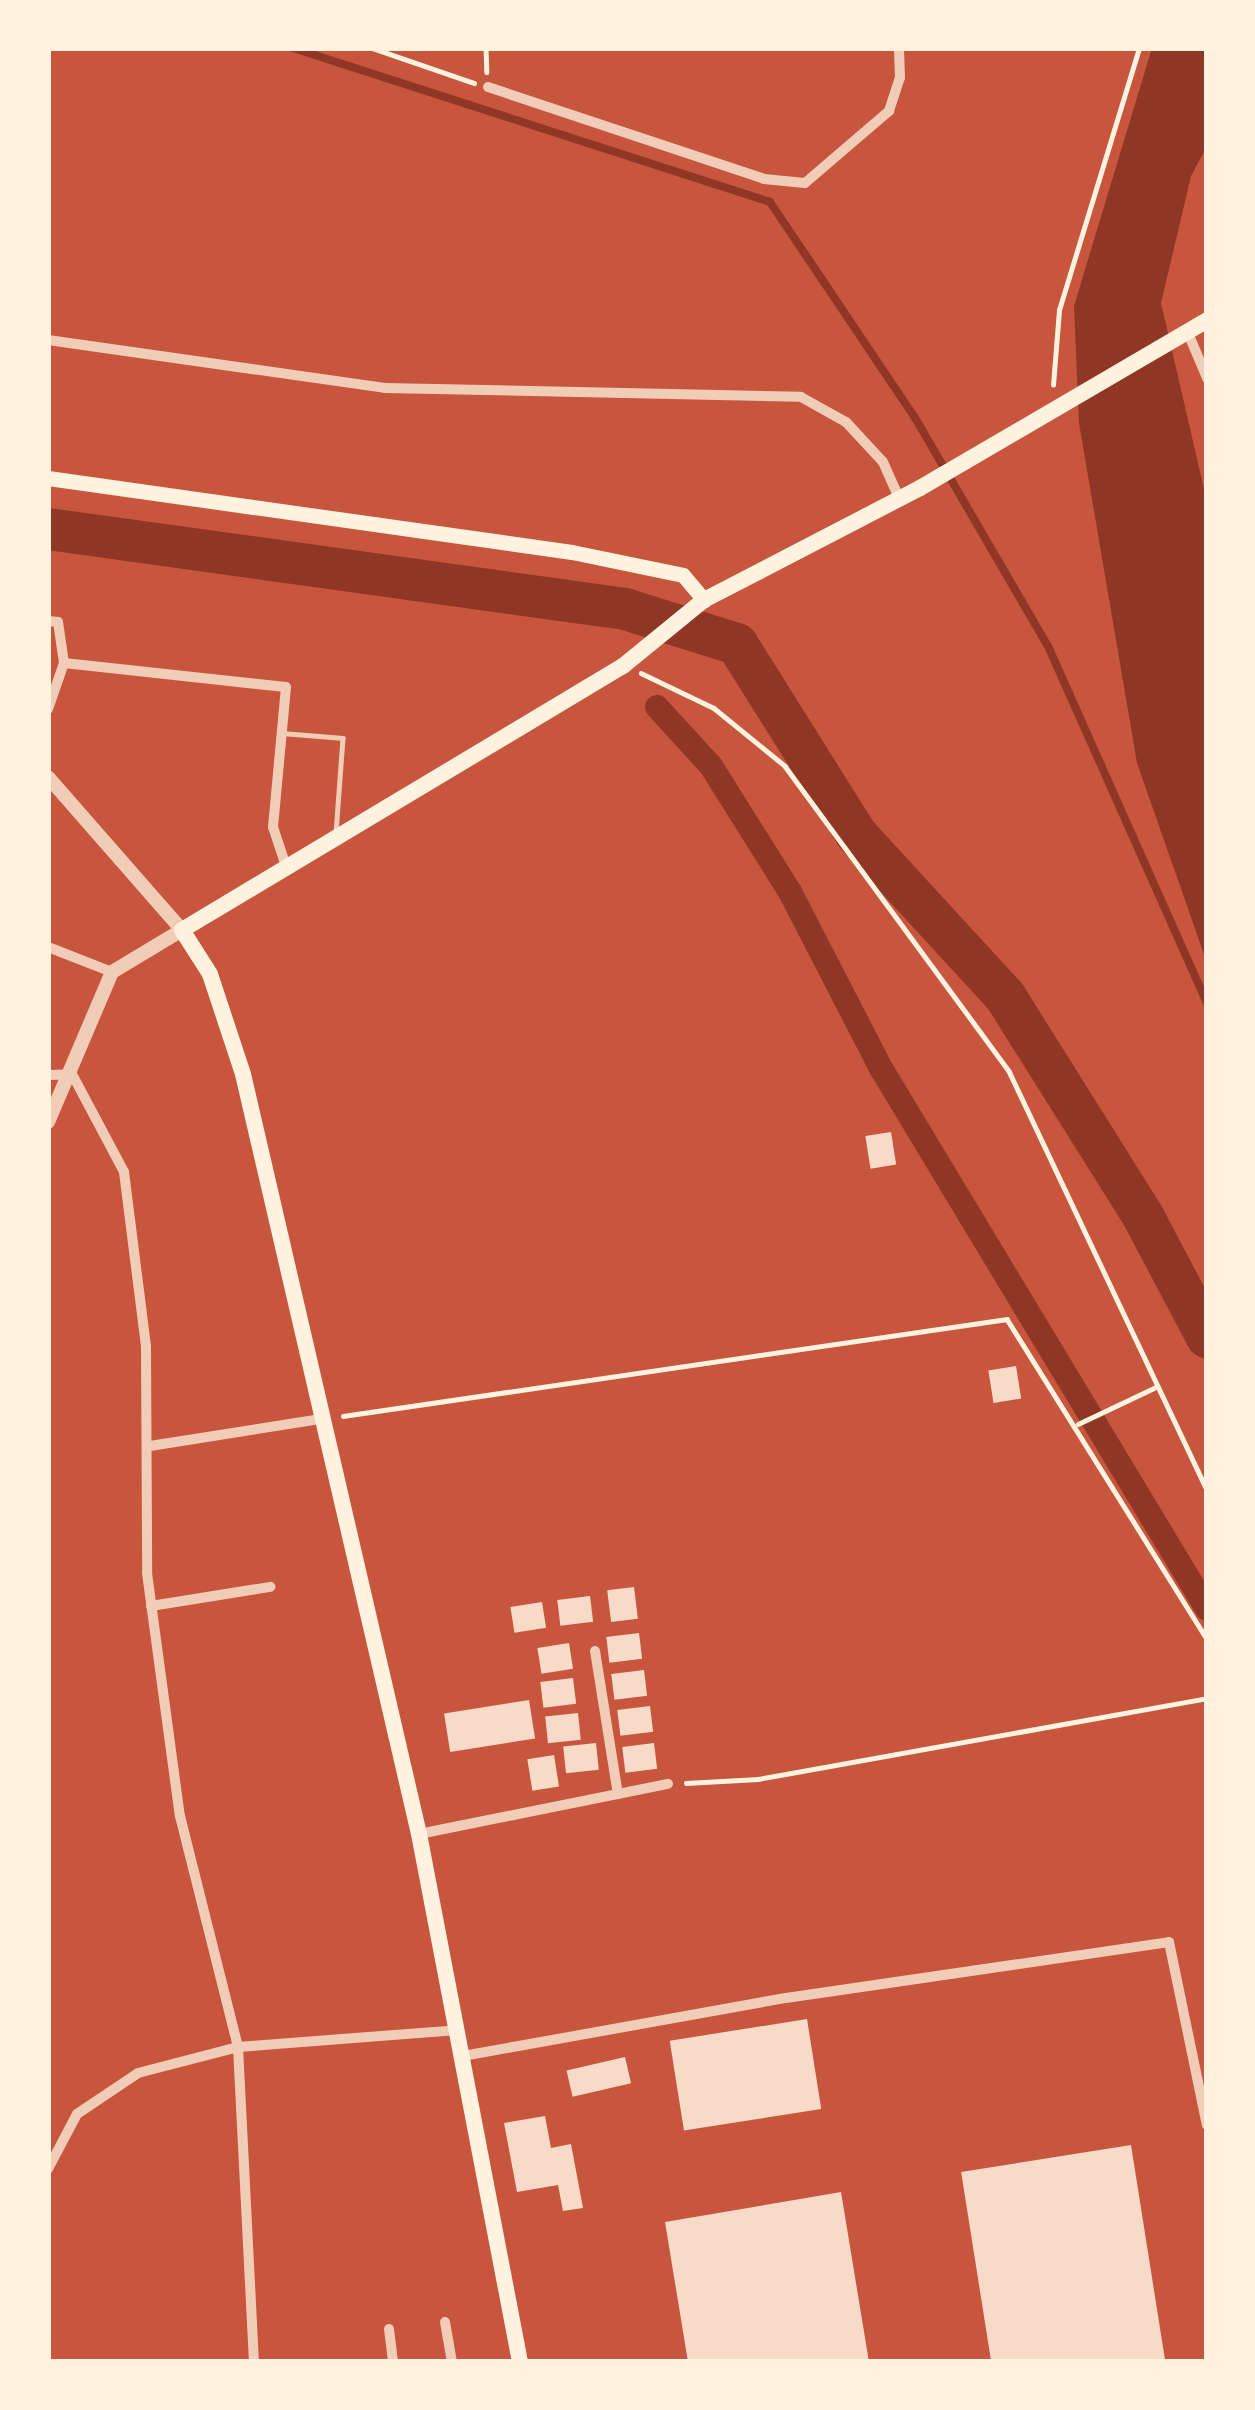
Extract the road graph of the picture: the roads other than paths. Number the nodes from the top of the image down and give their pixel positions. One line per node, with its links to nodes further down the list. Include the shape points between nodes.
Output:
1 (899, 48): 2 (street, via 889,111 805,183 764,178)
2 (488, 87)
3 (1207, 320): 4 (main road)
4 (1188, 333): 6 (street); 8 (main road)
5 (48, 340): 8 (street, via 385,388 801,397 846,422 883,462)
6 (1207, 378)
7 (48, 478): 9 (main road, via 572,552 683,575)
8 (899, 498): 9 (main road)
9 (704, 600): 15 (main road, via 623,666)
10 (48, 621): 11 (street, via 58,622)
11 (64, 663): 12 (street); 13 (street, via 286,687)
12 (48, 709)
13 (282, 733): 15 (lane, via 343,737); 16 (street, via 273,827)
14 (48, 777): 17 (street)
15 (335, 838): 16 (main road)
16 (287, 868): 17 (main road)
17 (182, 930): 19 (street); 23 (main road, via 210,974 243,1074)
18 (48, 946): 19 (street)
19 (112, 973): 21 (street)
20 (48, 1075): 21 (street)
21 (72, 1075): 22 (street); 24 (street, via 124,1172)
22 (48, 1122)
23 (320, 1419): 24 (street); 30 (main road)
24 (150, 1446): 26 (street)
25 (271, 1587): 26 (street)
26 (151, 1606): 32 (street, via 180,1816)
27 (595, 1651): 29 (street)
28 (668, 1784): 29 (street)
29 (618, 1794): 30 (street)
30 (419, 1834): 31 (main road)
31 (457, 2030): 32 (street); 33 (main road)
32 (238, 2047): 35 (street, via 138,2073 77,2114); 38 (street)
33 (463, 2056): 34 (street, via 1169,1942); 41 (main road)
34 (1207, 2125)
35 (48, 2169)
36 (445, 2322): 40 (street)
37 (389, 2329): 39 (street)
38 (254, 2362)
39 (393, 2362)
40 (452, 2362)
41 (520, 2362)

